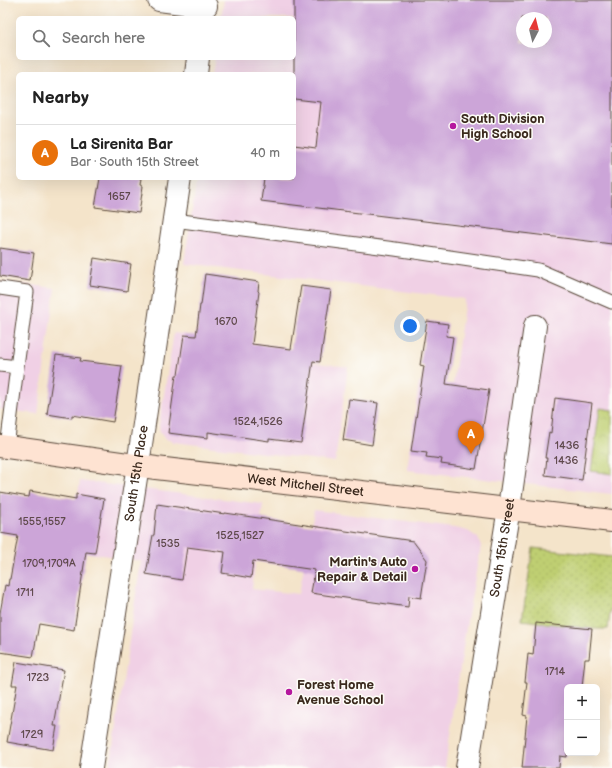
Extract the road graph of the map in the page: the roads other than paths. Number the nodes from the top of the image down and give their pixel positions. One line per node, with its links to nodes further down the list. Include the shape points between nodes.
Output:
1 (159, 0): 2 (street)
2 (206, 8)
3 (198, 60): 4 (street)
4 (196, 72)
5 (180, 180): 6 (street, South 15th Place)
6 (174, 220): 8 (lane, via 538,270); 13 (street, South 15th Place)
7 (0, 288): 11 (lane, via 27,292)
8 (612, 302)
9 (535, 326): 14 (street, South 15th Street)
10 (0, 365): 11 (lane)
11 (17, 367): 12 (lane)
12 (3, 447): 13 (street, West Mitchell Street)
13 (138, 465): 14 (street, West Mitchell Street); 16 (street, South 15th Place)
14 (509, 508): 15 (street, West Mitchell Street); 17 (street, South 15th Street)
15 (612, 521)
16 (91, 768)
17 (467, 768)

